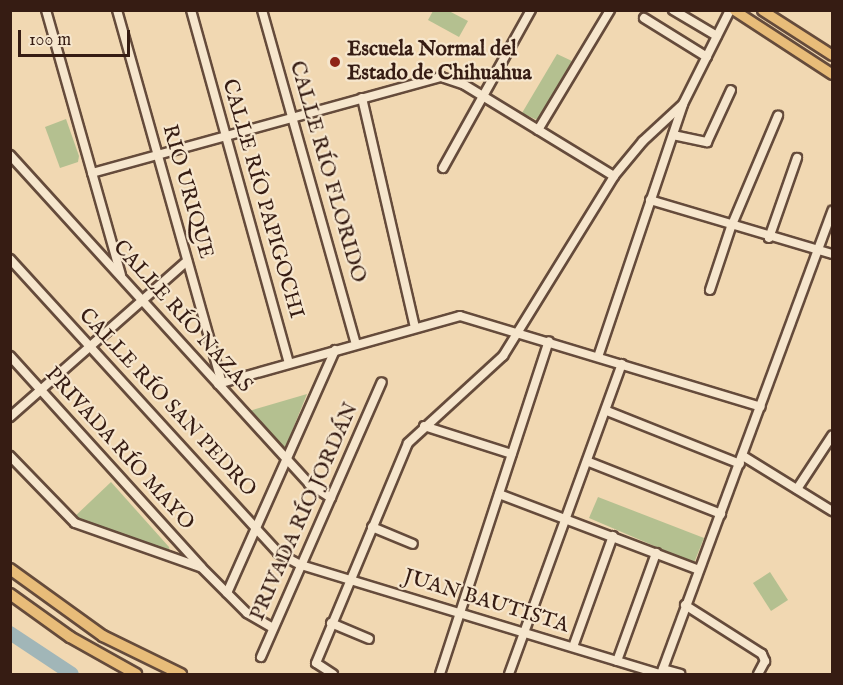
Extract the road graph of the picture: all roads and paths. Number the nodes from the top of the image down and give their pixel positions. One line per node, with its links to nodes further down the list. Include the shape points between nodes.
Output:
1 (46, 10): 28 (street)
2 (117, 10): 25 (street, RIO URIQUE)
3 (191, 10): 23 (street, CALLE RÍO PAPIGOCHI)
4 (262, 10): 20 (street, CALLE RÍO FLORIDO)
5 (531, 10): 16 (street)
6 (610, 10): 21 (street)
7 (673, 10): 11 (street)
8 (732, 10): 11 (street); 14 (main road)
9 (762, 10): 12 (main road)
10 (644, 18): 13 (street)
11 (717, 36): 13 (street)
12 (832, 55)
13 (707, 57): 18 (street)
14 (832, 74)
15 (731, 90): 22 (street, via 707,142)
16 (483, 96): 17 (street, via 441,77); 21 (street); 27 (street)
17 (362, 98): 20 (street); 41 (street)
18 (683, 104): 22 (street); 29 (street, via 643,141)
19 (778, 116): 32 (street)
20 (293, 117): 23 (street); 44 (street, CALLE RÍO FLORIDO)
21 (538, 130): 29 (street)
22 (673, 135): 30 (street)
23 (225, 136): 25 (street); 49 (street, CALLE RÍO PAPIGOCHI)
24 (10, 154): 38 (street, CALLE RÍO NAZAS)
25 (158, 155): 28 (street); 37 (street, RIO URIQUE)
26 (797, 158): 33 (street)
27 (442, 168)
28 (92, 173): 38 (street)
29 (614, 177): 42 (street)
30 (650, 200): 32 (street); 48 (street)
31 (832, 211): 34 (street)
32 (731, 227): 33 (street); 39 (street)
33 (769, 238): 34 (street)
34 (818, 252): 35 (street); 54 (street)
35 (832, 254)
36 (10, 259): 45 (street, CALLE RÍO SAN PEDRO)
37 (187, 261): 40 (street); 52 (street, RIO URIQUE)
38 (122, 277): 40 (street, CALLE RÍO NAZAS)
39 (710, 290)
40 (143, 300): 45 (street); 52 (street, CALLE RÍO NAZAS)
41 (415, 327): 42 (street, via 460,316); 44 (street)
42 (518, 332): 43 (street); 57 (street, via 497,363)
43 (549, 341): 48 (street); 59 (street)
44 (356, 344): 46 (street)
45 (91, 346): 53 (street); 70 (street, CALLE RÍO SAN PEDRO)
46 (335, 350): 49 (street); 61 (street)
47 (10, 356): 53 (street, PRIVADA RÍO MAYO)
48 (598, 357): 50 (street)
49 (290, 363): 52 (street)
50 (622, 364): 54 (street); 55 (street)
51 (382, 382): 66 (street, PRIVADA RÍO JORDÁN)
52 (220, 383): 61 (street, CALLE RÍO NAZAS)
53 (42, 390): 56 (street); 76 (street, PRIVADA RÍO MAYO)
54 (761, 407): 62 (street)
55 (607, 411): 62 (street); 63 (street)
56 (10, 417)
57 (424, 426): 59 (street); 71 (street, via 406,447)
58 (832, 436): 64 (street)
59 (512, 453): 65 (street)
60 (10, 456): 76 (street, via 75,523)
61 (286, 460): 66 (street, CALLE RÍO NAZAS, via 309,484); 70 (street)
62 (742, 460): 64 (street); 68 (street)
63 (589, 462): 68 (street); 69 (street)
64 (797, 489): 67 (street)
65 (499, 494): 69 (street); 83 (street)
66 (331, 498): 75 (street, PRIVADA RÍO JORDÁN)
67 (832, 511)
68 (721, 514): 78 (street)
69 (568, 519): 72 (street); 86 (street)
70 (257, 526): 75 (street, CALLE RÍO SAN PEDRO, via 278,553); 80 (street)
71 (372, 528): 73 (street); 79 (street)
72 (613, 536): 74 (street); 88 (street)
73 (413, 543)
74 (656, 553): 78 (street); 90 (street)
75 (301, 565): 79 (street, JUAN BAUTISTA); 85 (street, PRIVADA RÍO JORDÁN)
76 (201, 567): 80 (street, PRIVADA RÍO MAYO)
77 (10, 568): 93 (highway, via 104,636)
78 (699, 570): 82 (street)
79 (351, 579): 83 (street, JUAN BAUTISTA); 84 (street)
80 (227, 593): 85 (street, PRIVADA RÍO MAYO, via 247,613)
81 (10, 594): 92 (highway, via 70,637)
82 (685, 605): 91 (street); 98 (street, via 758,651 765,661)
83 (459, 613): 86 (street, JUAN BAUTISTA); 95 (street)
84 (332, 623): 87 (street); 94 (street, via 316,663)
85 (273, 628): 89 (street, PRIVADA RÍO JORDÁN)
86 (525, 633): 88 (street, JUAN BAUTISTA); 96 (street)
87 (369, 639)
88 (573, 647): 90 (street, JUAN BAUTISTA)
89 (261, 657)
90 (617, 661): 91 (street, JUAN BAUTISTA)
91 (661, 673): 97 (street, JUAN BAUTISTA)
92 (136, 675)
93 (181, 675)
94 (333, 675)
95 (440, 675)
96 (509, 675)
97 (680, 675)
98 (758, 675)

